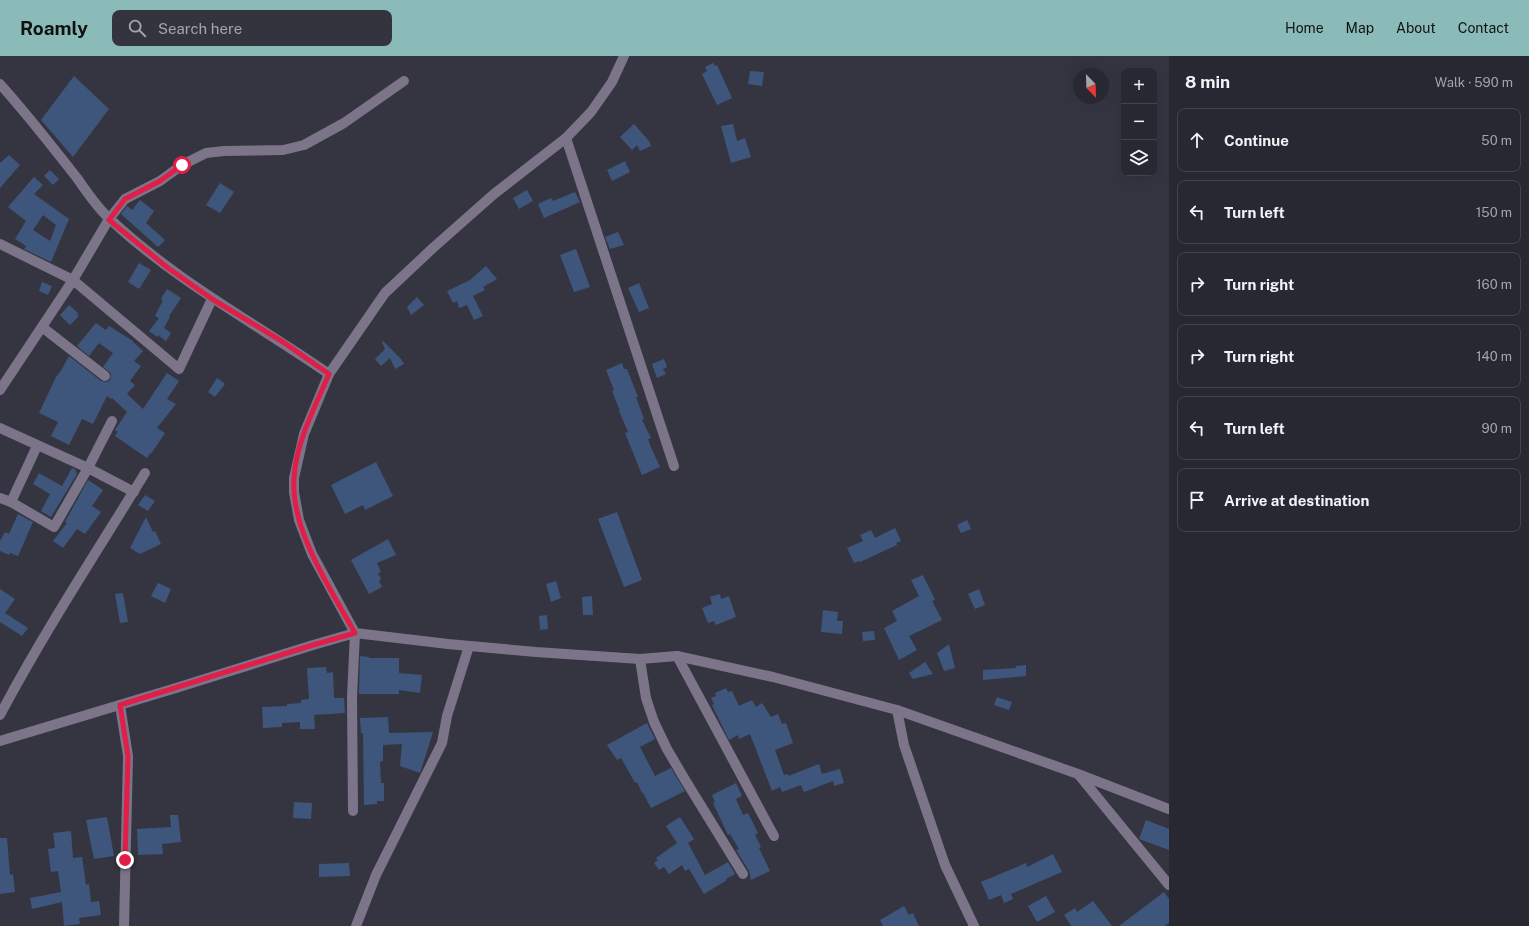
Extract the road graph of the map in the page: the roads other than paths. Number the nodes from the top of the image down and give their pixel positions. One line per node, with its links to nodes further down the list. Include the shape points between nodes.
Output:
1 (624, 56): 4 (street, via 612,82 591,112)
2 (404, 81): 5 (street, via 344,123 304,145 283,150 206,153 125,199)
3 (2, 90): 5 (street, via 28,117)
4 (566, 138): 10 (street, via 494,194 385,293); 16 (street)
5 (109, 220): 7 (street); 8 (street, via 168,268)
6 (0, 244): 7 (street)
7 (74, 280): 8 (street, via 179,369); 9 (street)
8 (212, 299): 10 (street, via 283,342)
9 (42, 327): 11 (street); 12 (street)
10 (329, 374): 22 (street, via 301,446 294,478 294,492 299,520 312,554)
11 (105, 376)
12 (0, 390)
13 (112, 421): 17 (street)
14 (0, 428): 15 (street)
15 (37, 446): 17 (street); 21 (street)
16 (674, 466)
17 (88, 468): 19 (street); 21 (street, via 54,527)
18 (145, 473): 19 (street)
19 (134, 492): 28 (street, via 65,602)
20 (0, 498): 21 (street)
21 (11, 502)
22 (355, 633): 23 (street); 26 (street); 32 (street, via 352,697)
23 (469, 646): 25 (street); 37 (street, via 447,716 442,743 376,875)
24 (677, 656): 25 (street); 27 (street, via 773,677); 33 (street)
25 (640, 659): 34 (street, via 646,698 654,722 667,749)
26 (120, 705): 29 (street); 36 (street, via 128,756)
27 (897, 710): 30 (street); 38 (street, via 904,744 944,865)
28 (0, 715)
29 (0, 741)
30 (1078, 774): 31 (street); 35 (street)
31 (1169, 809)
32 (353, 811)
33 (774, 836)
34 (743, 874)
35 (1169, 884)
36 (124, 926)
37 (356, 926)
38 (974, 926)

